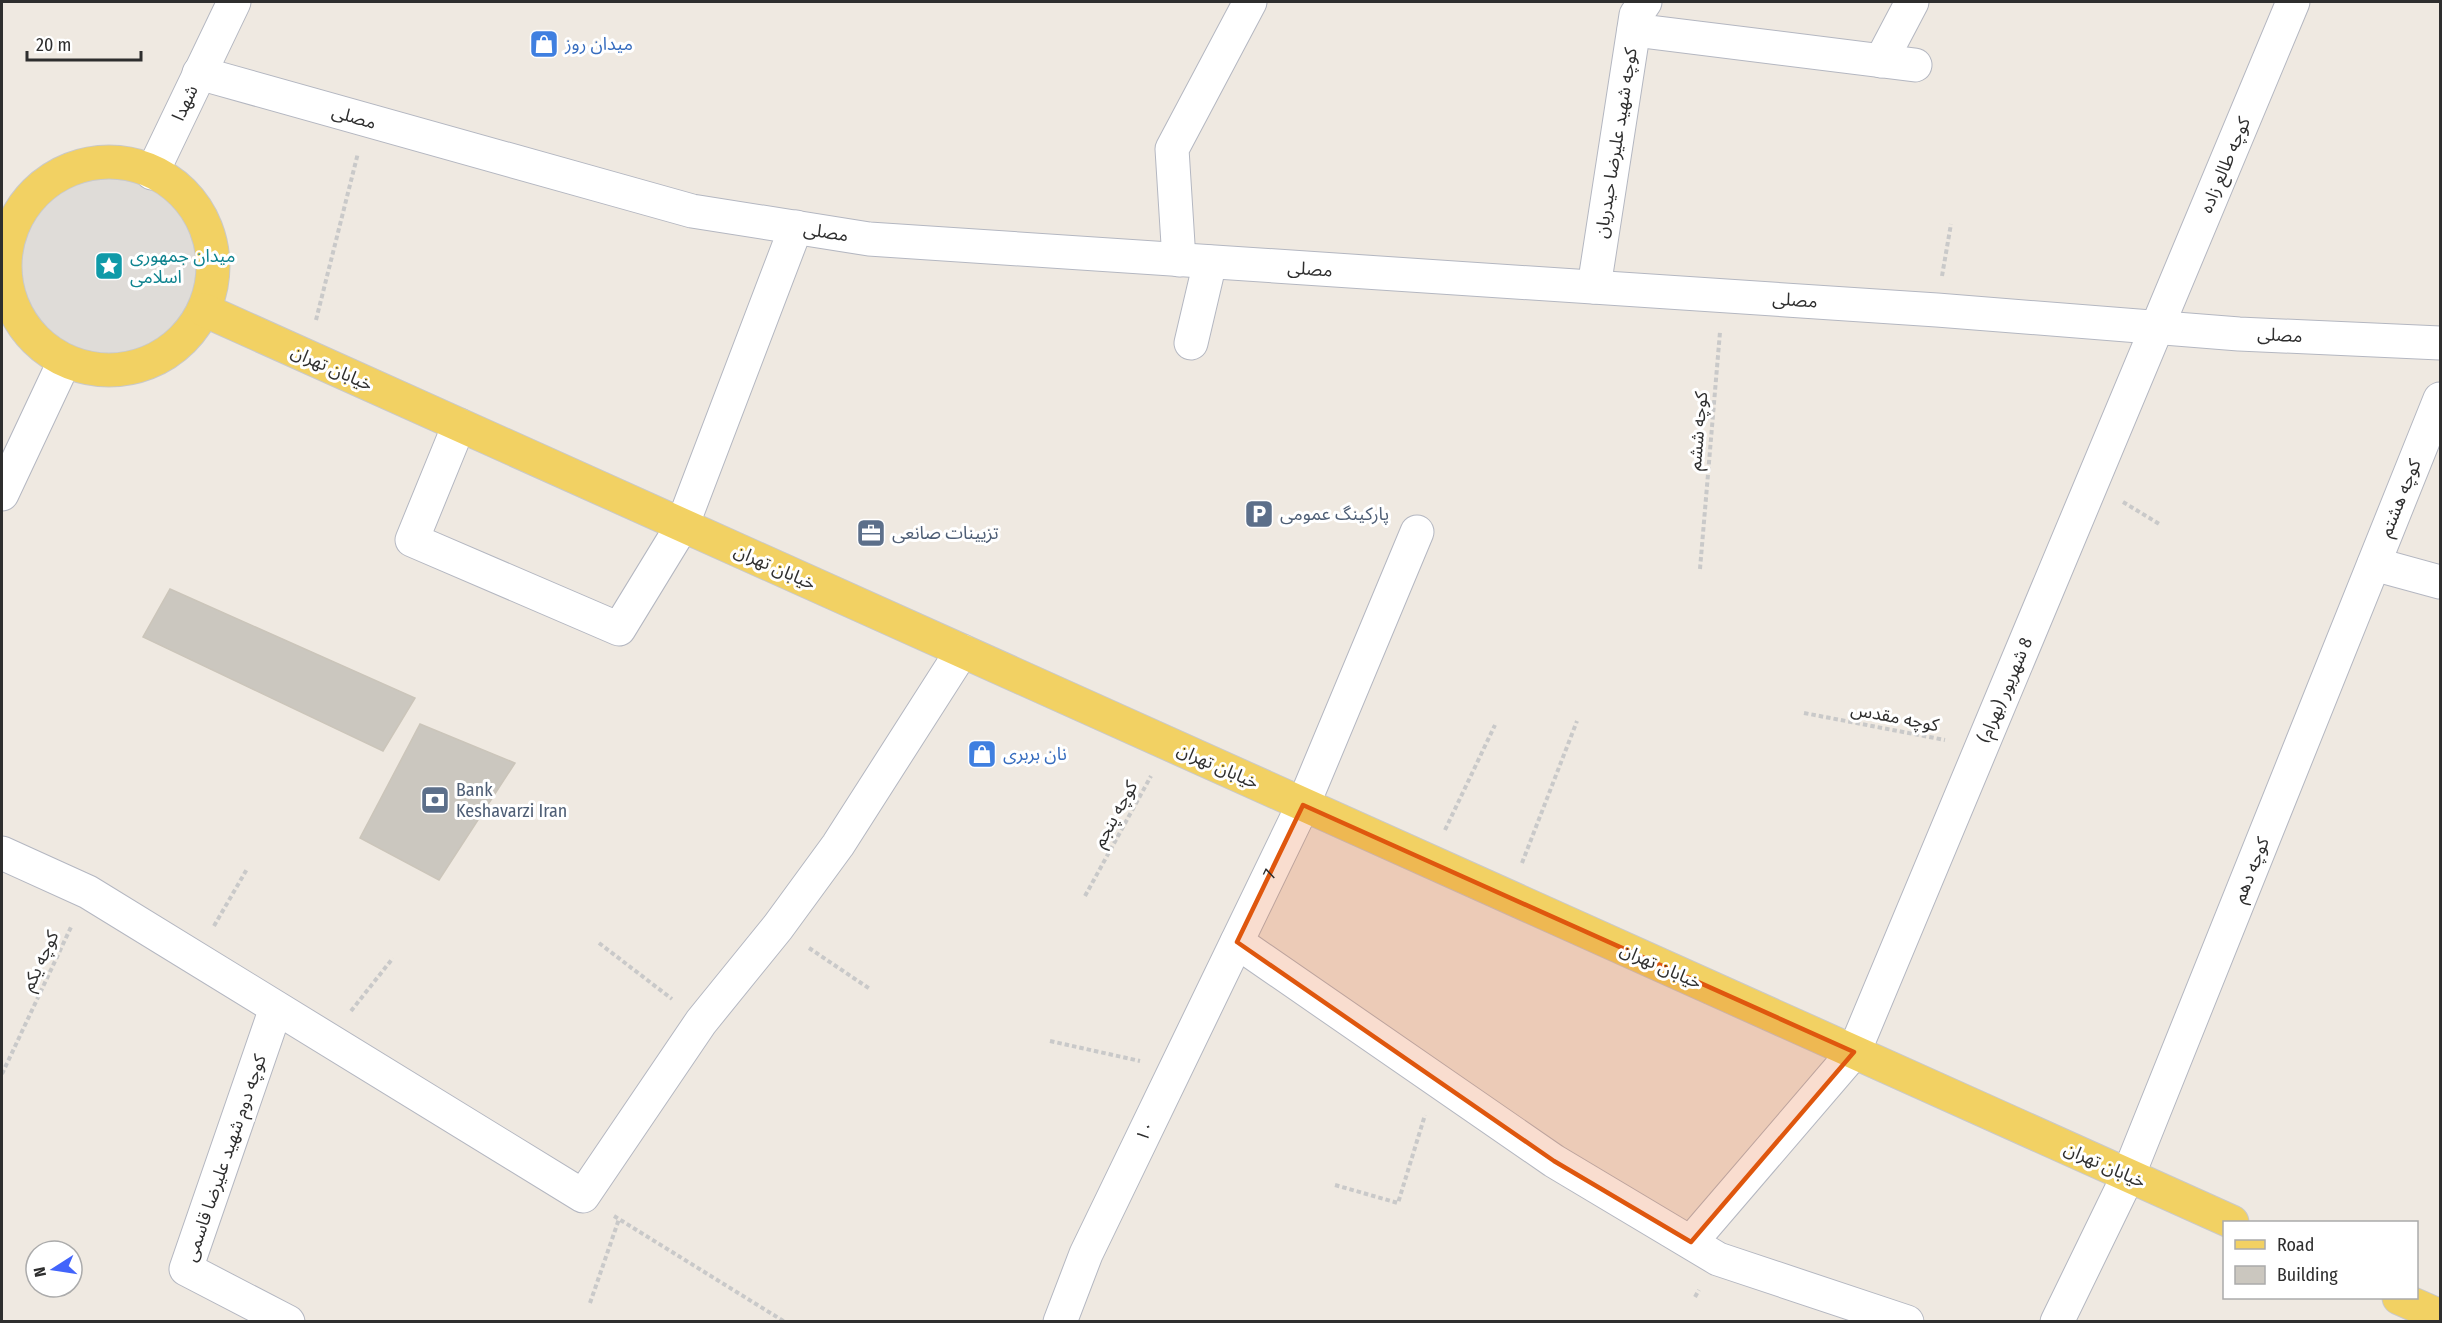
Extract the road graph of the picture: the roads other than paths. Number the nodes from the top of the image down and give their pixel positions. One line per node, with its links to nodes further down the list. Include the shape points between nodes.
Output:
1 (234, 2): 8 (street, شهدا)
2 (1250, 2): 13 (street, via 1172,149)
3 (1912, 2): 6 (street)
4 (2293, 2): 16 (street, کوچه طالع زاده)
5 (1639, 16): 6 (street); 14 (street, کوچه شهید علیرضا حیدریان)
6 (1881, 61): 7 (street)
7 (1915, 65)
8 (200, 73): 9 (street, شهدا); 11 (street, مصلی, via 692,211)
9 (152, 173): 10 (main road, via 122,161 89,162 58,173); 15 (main road, via 181,189 200,215 212,246 213,279)
10 (8, 218): 12 (main road)
11 (796, 227): 13 (street, مصلی, via 869,239); 23 (street)
12 (3, 252): 19 (main road, via 6,286 17,316 37,342)
13 (1194, 261): 14 (street, مصلی); 17 (street)
14 (1594, 287): 16 (street, مصلی)
15 (204, 310): 19 (main road, via 187,338 160,358 129,369 96,370); 21 (main road, خیابان تهران)
16 (2156, 328): 18 (street, مصلی); 32 (street, (بهرام) 8 شهریور)
17 (1191, 343)
18 (2440, 343)
19 (64, 362): 22 (street)
20 (2440, 399): 25 (street, کوچه هشتم)
21 (459, 425): 23 (main road, خیابان تهران); 23 (street, via 412,540 620,629)
22 (2, 494)
23 (682, 526): 27 (main road, خیابان تهران)
24 (1417, 532): 28 (street, 7)
25 (2374, 564): 26 (street); 33 (street, کوچه دهم)
26 (2440, 582)
27 (962, 651): 28 (main road, خیابان تهران); 31 (street, via 838,845 701,1022 583,1196)
28 (1303, 805): 30 (street, 7); 32 (main road, خیابان تهران)
29 (2, 853): 31 (street, via 88,892)
30 (1237, 942): 35 (street, via 1554,1161); 39 (street, ۱۰, via 1086,1254)
31 (276, 1008): 38 (street, کوچه دوم شهید علیرضا قاسمی, via 186,1269)
32 (1854, 1052): 33 (main road, خیابان تهران); 35 (street, (بهرام) 8 شهریور)
33 (2128, 1176): 34 (main road, خیابان تهران); 41 (street, کوچه دهم)
34 (2230, 1221)
35 (1691, 1242): 40 (street, via 1718,1259)
36 (2401, 1299): 37 (main road)
37 (2440, 1316)
38 (288, 1322)
39 (1060, 1322)
40 (1907, 1322)
41 (2056, 1322)

